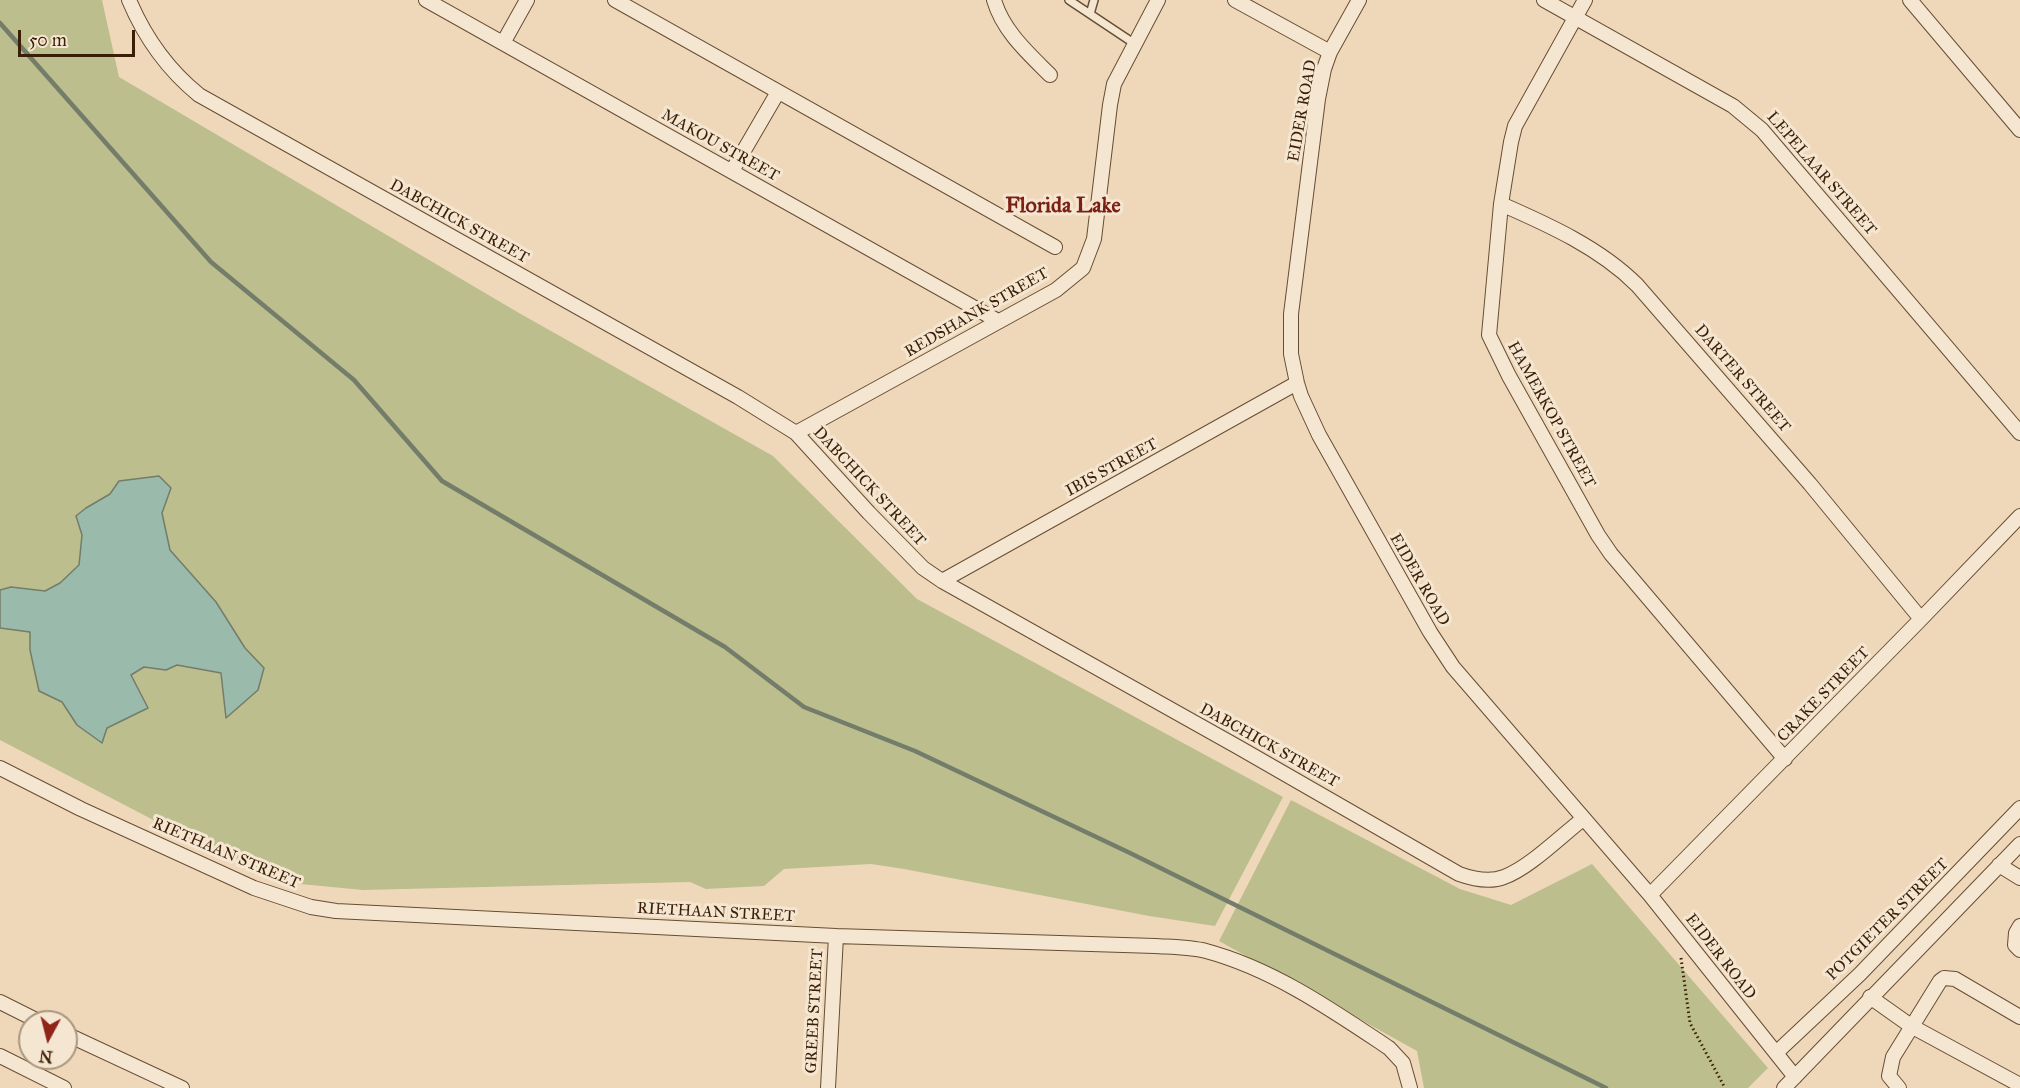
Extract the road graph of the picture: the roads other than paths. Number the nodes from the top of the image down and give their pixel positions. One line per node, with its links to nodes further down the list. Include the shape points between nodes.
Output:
1 (129, 0): 27 (street, DABCHICK STREET, via 166,65 199,94 723,388)
2 (426, 0): 16 (street, MAKOU STREET)
3 (527, 0): 16 (street)
4 (615, 0): 20 (street)
5 (994, 0): 19 (street, via 1018,42)
6 (1069, 0): 14 (lane)
7 (1094, 0): 14 (lane)
8 (1158, 0): 17 (street, REDSHANK STREET)
9 (1235, 0): 18 (street)
10 (1359, 0): 18 (street, EIDER ROAD)
11 (1544, 0): 15 (street, LEPELAAR STREET)
12 (1585, 0): 15 (street, HAMERKOP STREET)
13 (1910, 0): 21 (street)
14 (1090, 14): 17 (lane)
15 (1576, 18): 23 (street, HAMERKOP STREET, via 1515,126); 28 (street, LEPELAAR STREET, via 1733,106 1762,130)
16 (503, 44): 22 (street, MAKOU STREET)
17 (1135, 44): 25 (street, REDSHANK STREET, via 1114,84 1089,256 1083,268 1056,290)
18 (1330, 52): 26 (street, EIDER ROAD, via 1318,99 1296,267 1290,337)
19 (1050, 75)
20 (778, 92): 22 (street); 24 (street)
21 (2020, 130)
22 (732, 171): 25 (street, MAKOU STREET)
23 (1501, 204): 31 (street, DARTER STREET, via 1605,258 1637,285); 32 (street, HAMERKOP STREET, via 1488,329 1497,354 1611,554)
24 (1055, 247)
25 (998, 321): 27 (street, REDSHANK STREET)
26 (1297, 383): 30 (street, IBIS STREET); 35 (street, EIDER ROAD, via 1319,435 1445,656)
27 (796, 433): 30 (street, DABCHICK STREET, via 868,513 923,568)
28 (2020, 433)
29 (2020, 516): 31 (street, CRAKE STREET)
30 (942, 581): 35 (street, DABCHICK STREET, via 1459,874 1473,879 1504,878)
31 (1921, 619): 32 (street, CRAKE STREET)
32 (1785, 759): 39 (street, CRAKE STREET)
33 (0, 768): 41 (street, RIETHAAN STREET, via 212,869 311,907)
34 (2020, 808): 49 (street, POTGIETER STREET, via 1860,974)
35 (1583, 819): 39 (street, EIDER ROAD)
36 (2020, 844): 37 (street)
37 (1999, 865): 38 (street); 43 (street)
38 (2020, 878)
39 (1650, 895): 49 (street, EIDER ROAD)
40 (2020, 926): 42 (street, via 2014,939)
41 (836, 936): 55 (street, GREEB STREET); 56 (street, RIETHAAN STREET, via 1204,950 1256,968 1290,986 1389,1048 1403,1063)
42 (2020, 950)
43 (1870, 997): 47 (street); 51 (street)
44 (0, 1002): 45 (street)
45 (18, 1011)
46 (2020, 1017): 47 (street, via 1949,978 1940,981)
47 (1911, 1026): 52 (street); 58 (street, via 1890,1063 1889,1076)
48 (78, 1040): 54 (street)
49 (1776, 1053): 51 (street, EIDER ROAD)
50 (0, 1056): 53 (street)
51 (1795, 1077): 57 (street)
52 (2020, 1085)
53 (64, 1088)
54 (182, 1088)
55 (828, 1088)
56 (1410, 1088)
57 (1784, 1088)
58 (1899, 1088)

